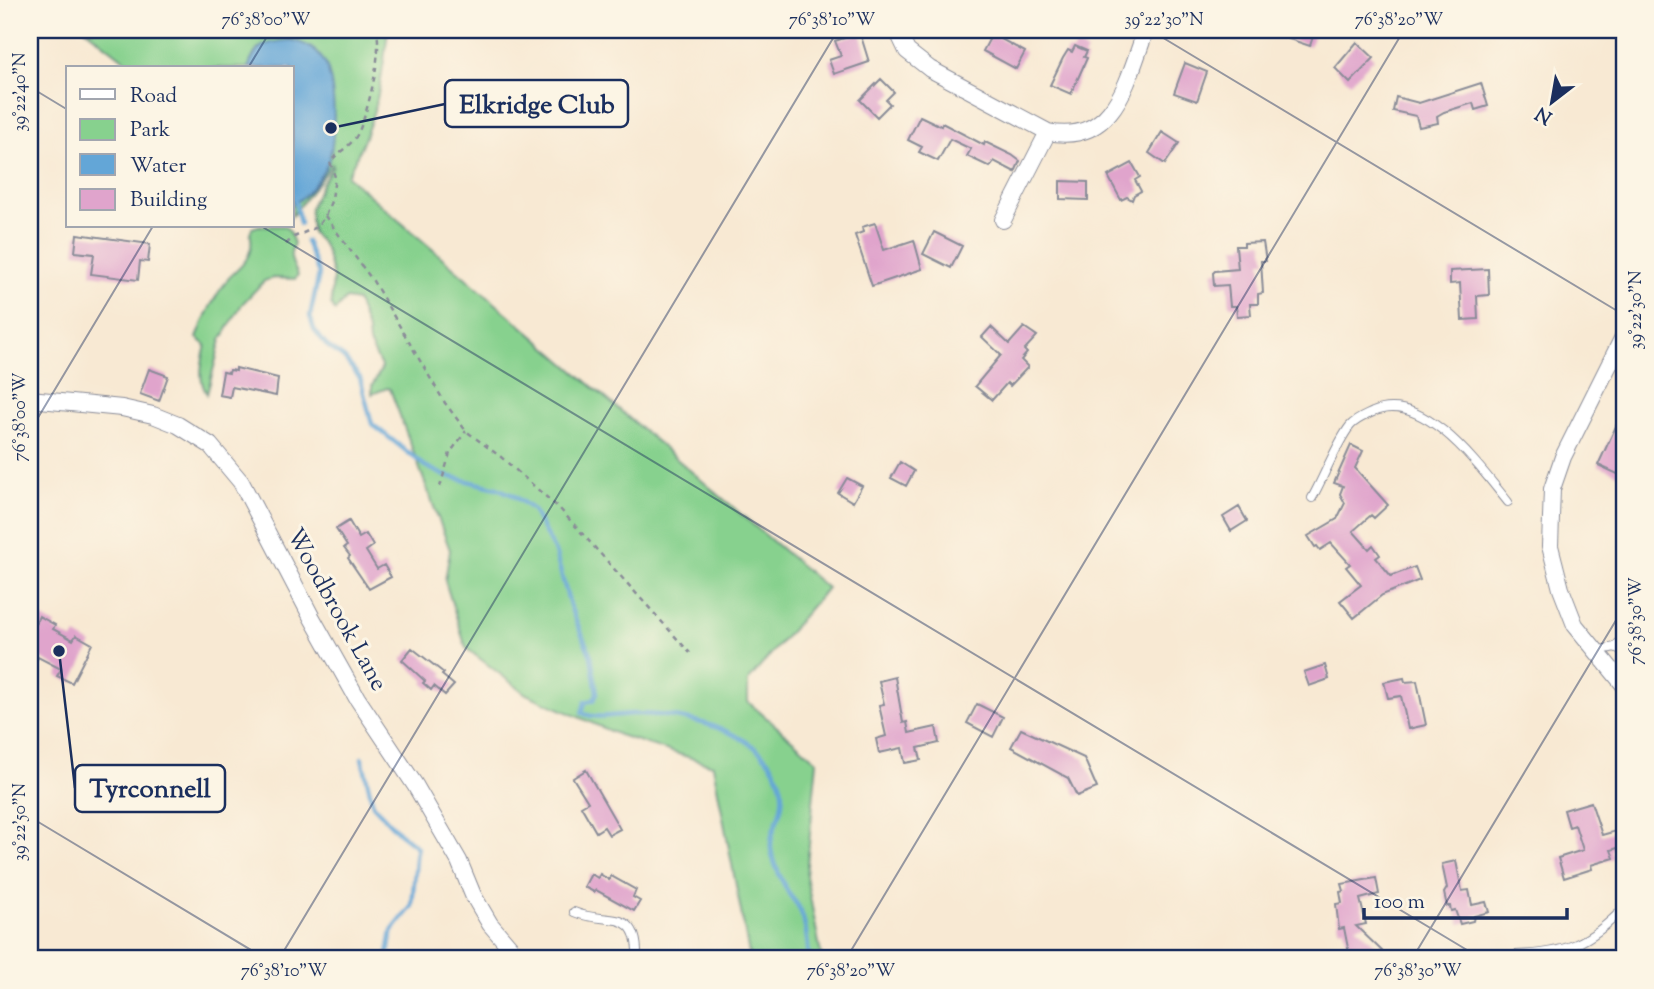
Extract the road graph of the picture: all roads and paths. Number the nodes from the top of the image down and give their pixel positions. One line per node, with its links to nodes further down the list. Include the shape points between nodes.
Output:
1 (282, 30): 2 (path)
2 (354, 30)
3 (376, 30): 7 (path, via 371,98 357,136 330,162 335,177)
4 (897, 30): 6 (street, via 907,51 930,69)
5 (1146, 30): 6 (street, via 1128,81 1110,113 1078,133)
6 (1048, 132): 8 (street)
7 (325, 216): 9 (path, via 317,228); 12 (path, via 373,281 445,403)
8 (1003, 220)
9 (286, 244)
10 (1624, 335): 18 (street, via 1563,457 1552,489 1550,546 1561,589 1575,625)
11 (30, 399): 25 (street, Woodbrook Lane, via 153,415 210,445 241,482 357,698 415,785 490,924)
12 (466, 430): 13 (path, via 450,453); 20 (path, via 560,509)
13 (440, 488)
14 (1312, 498): 15 (lane, via 1351,426 1380,409 1400,408 1438,427 1466,450)
15 (1508, 502)
16 (1624, 637): 17 (lane)
17 (1615, 647): 18 (lane); 19 (lane)
18 (1596, 651): 21 (street)
19 (1624, 652)
20 (690, 653)
21 (1624, 685)
22 (1624, 908): 24 (lane, via 1579,945 1554,953)
23 (574, 912): 27 (lane, via 587,918 611,917 627,925 638,940)
24 (1516, 955)
25 (517, 956): 26 (lane, via 525,951)
26 (568, 959)
27 (637, 959)

